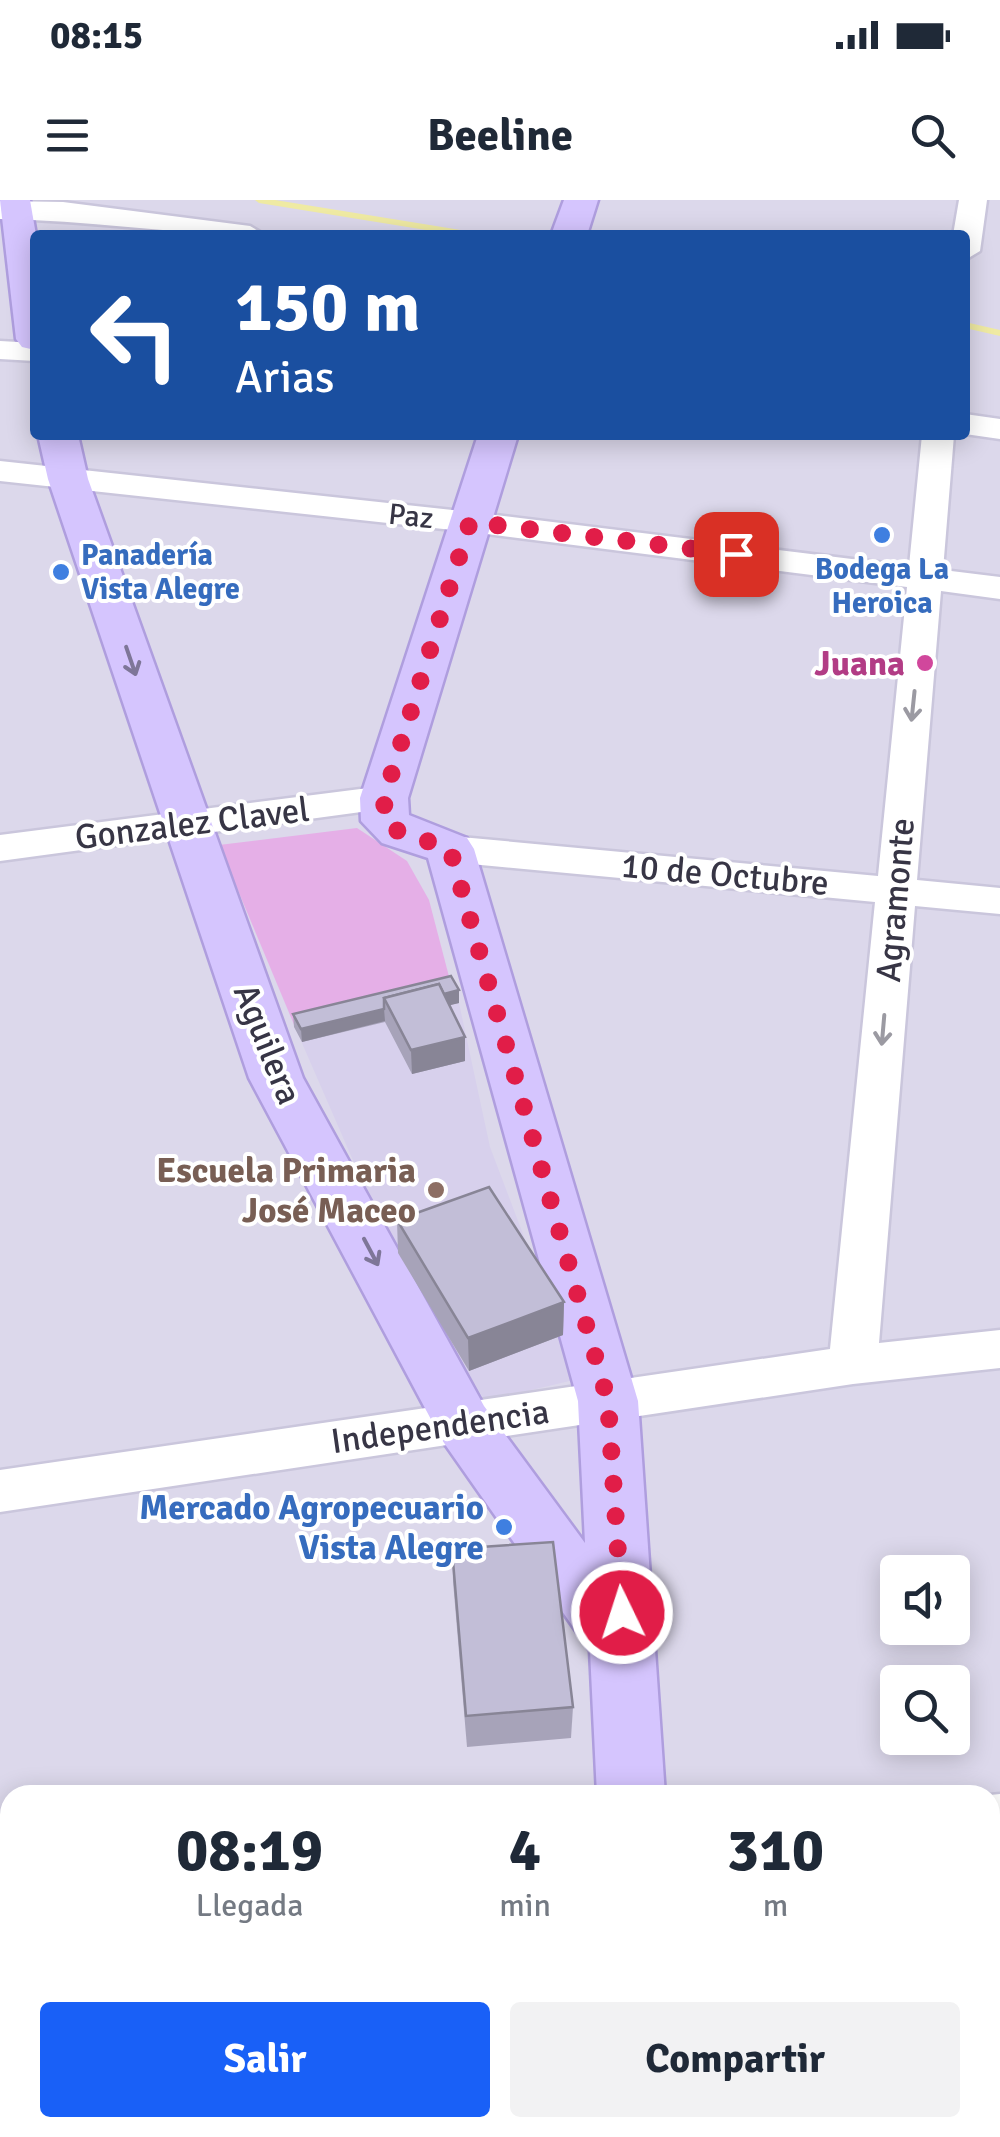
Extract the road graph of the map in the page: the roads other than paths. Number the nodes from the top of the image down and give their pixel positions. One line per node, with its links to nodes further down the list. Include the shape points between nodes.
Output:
1 (581, 200): 5 (street)
2 (972, 200): 6 (street)
3 (9, 207): 4 (street); 7 (street)
4 (211, 230)
5 (571, 230)
6 (968, 230)
7 (30, 314)
8 (0, 350): 9 (street)
9 (30, 352)
10 (970, 425): 11 (street)
11 (1000, 429)
12 (496, 440): 16 (street)
13 (938, 440): 17 (street, Agramonte)
14 (63, 457): 15 (street, Paz); 16 (street, Paz); 20 (street, Aguilera, one-way to 20)
15 (0, 472)
16 (470, 522): 17 (street, Paz); 19 (street)
17 (926, 578): 18 (street, Paz); 23 (street, Agramonte, one-way to 23)
18 (1000, 588)
19 (384, 798): 20 (street, Gonzalez Clavel); 22 (street, via 390,828)
20 (188, 823): 21 (street, Gonzalez Clavel); 28 (street, Aguilera, one-way to 28, via 276,1078)
21 (0, 848)
22 (450, 849): 23 (street, 10 de Octubre); 27 (street)
23 (896, 890): 24 (street, 10 de Octubre); 26 (street, Agramonte, one-way to 26)
24 (1000, 901)
25 (1000, 1349): 26 (street, Independencia)
26 (853, 1365): 27 (street, Independencia)
27 (608, 1401): 28 (street, Independencia); 30 (street)
28 (463, 1423): 29 (street, Independencia); 30 (street, Aguilera)
29 (6, 1491)
30 (625, 1648): 31 (street)
31 (631, 1785)

